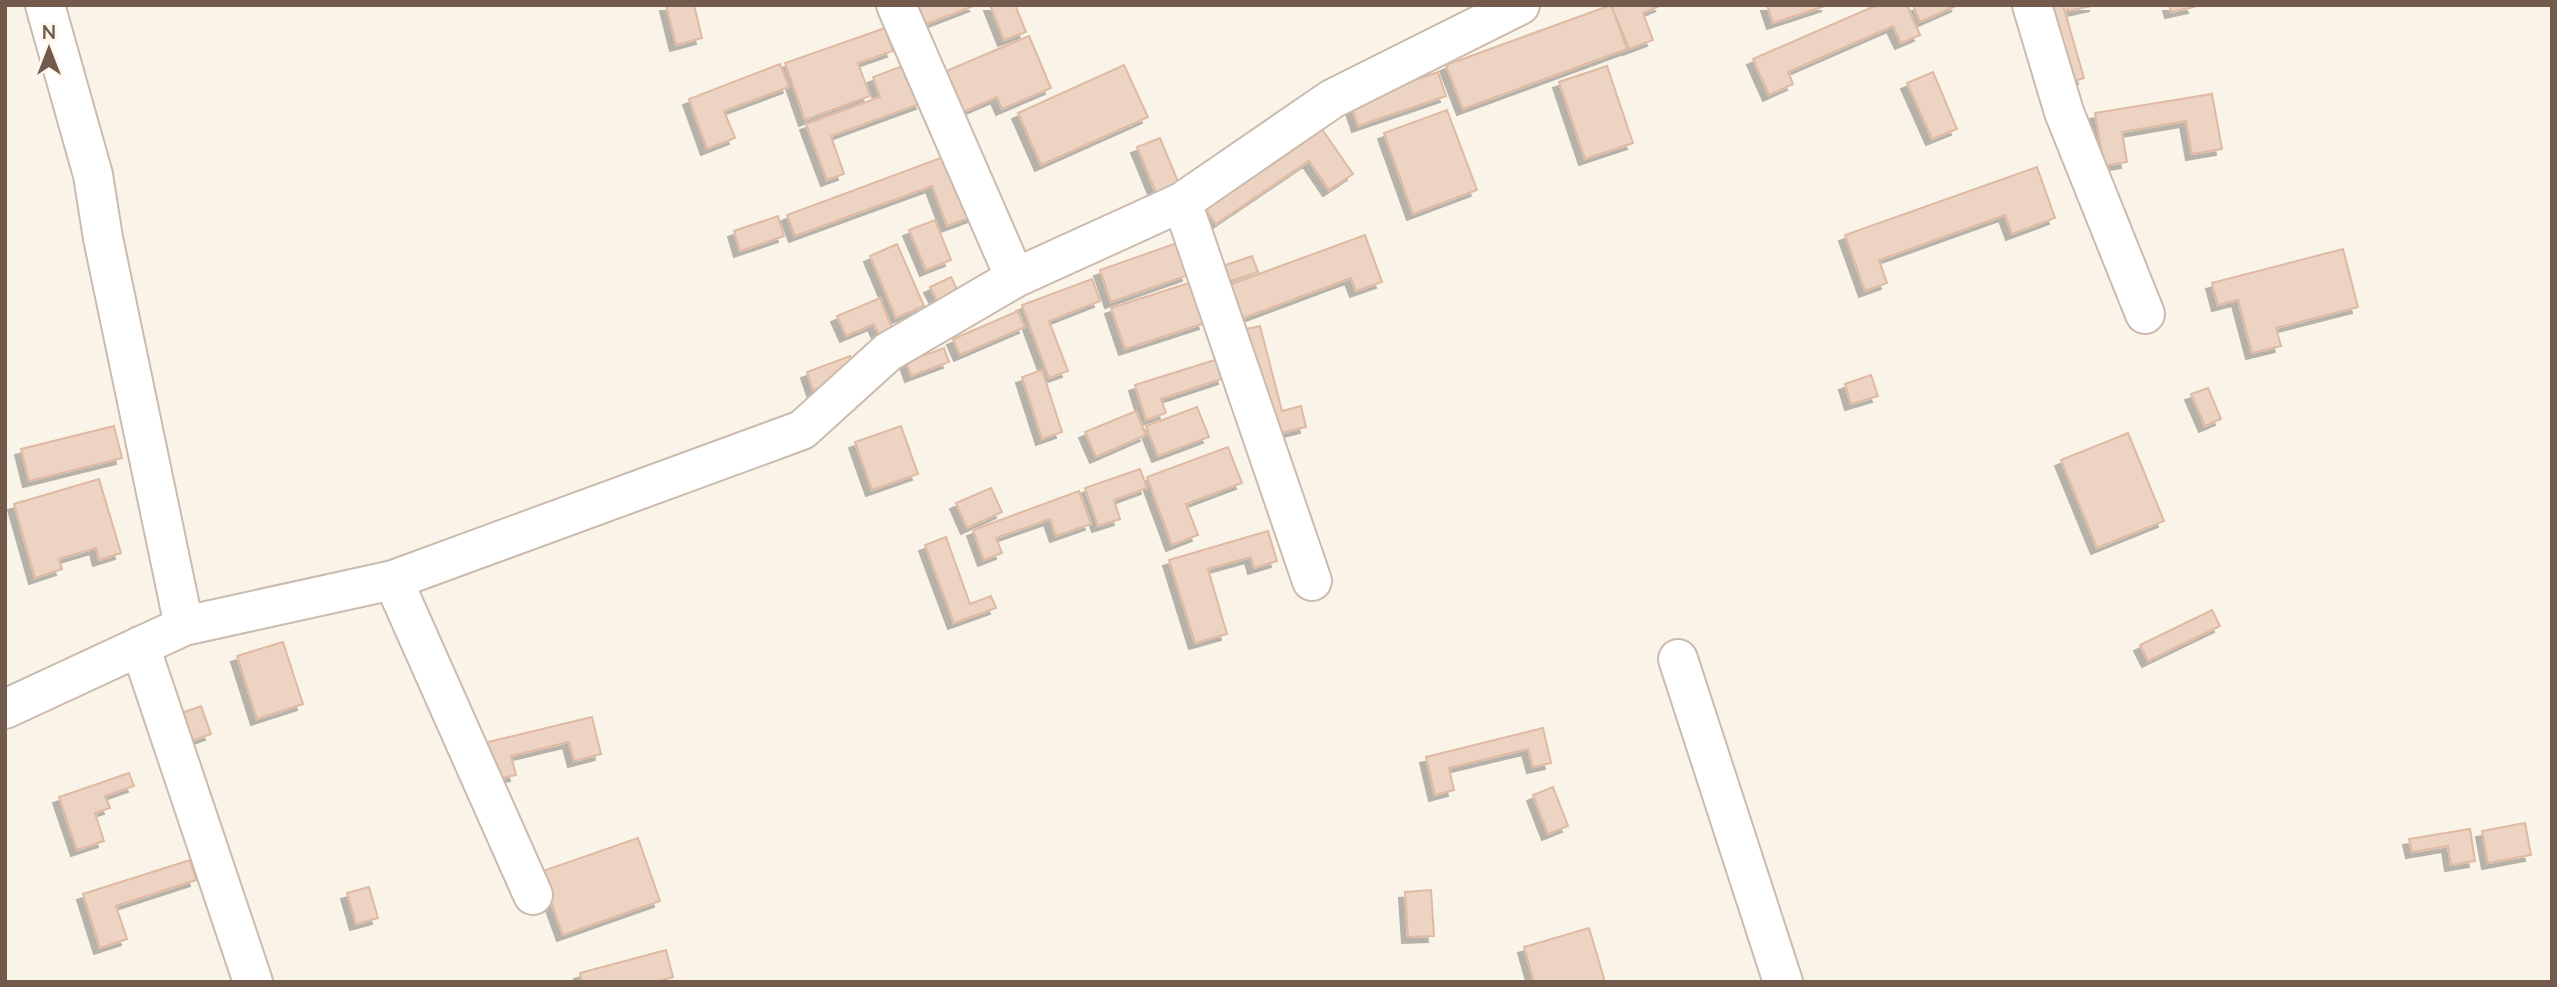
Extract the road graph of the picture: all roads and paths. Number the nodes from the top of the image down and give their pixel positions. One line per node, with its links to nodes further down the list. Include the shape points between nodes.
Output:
1 (45, 5): 10 (street, via 93,176)
2 (896, 5): 6 (street)
3 (1520, 5): 5 (street, via 1332,99)
4 (2032, 5): 7 (street, via 2064,112)
5 (1182, 202): 6 (street); 9 (street)
6 (1015, 278): 8 (street, via 888,352 802,430)
7 (2145, 314)
8 (393, 580): 10 (street); 14 (street)
9 (1312, 581)
10 (184, 626): 11 (street)
11 (139, 646): 13 (street); 15 (street)
12 (1678, 659): 16 (street)
13 (5, 709)
14 (533, 895)
15 (253, 982)
16 (1783, 982)

